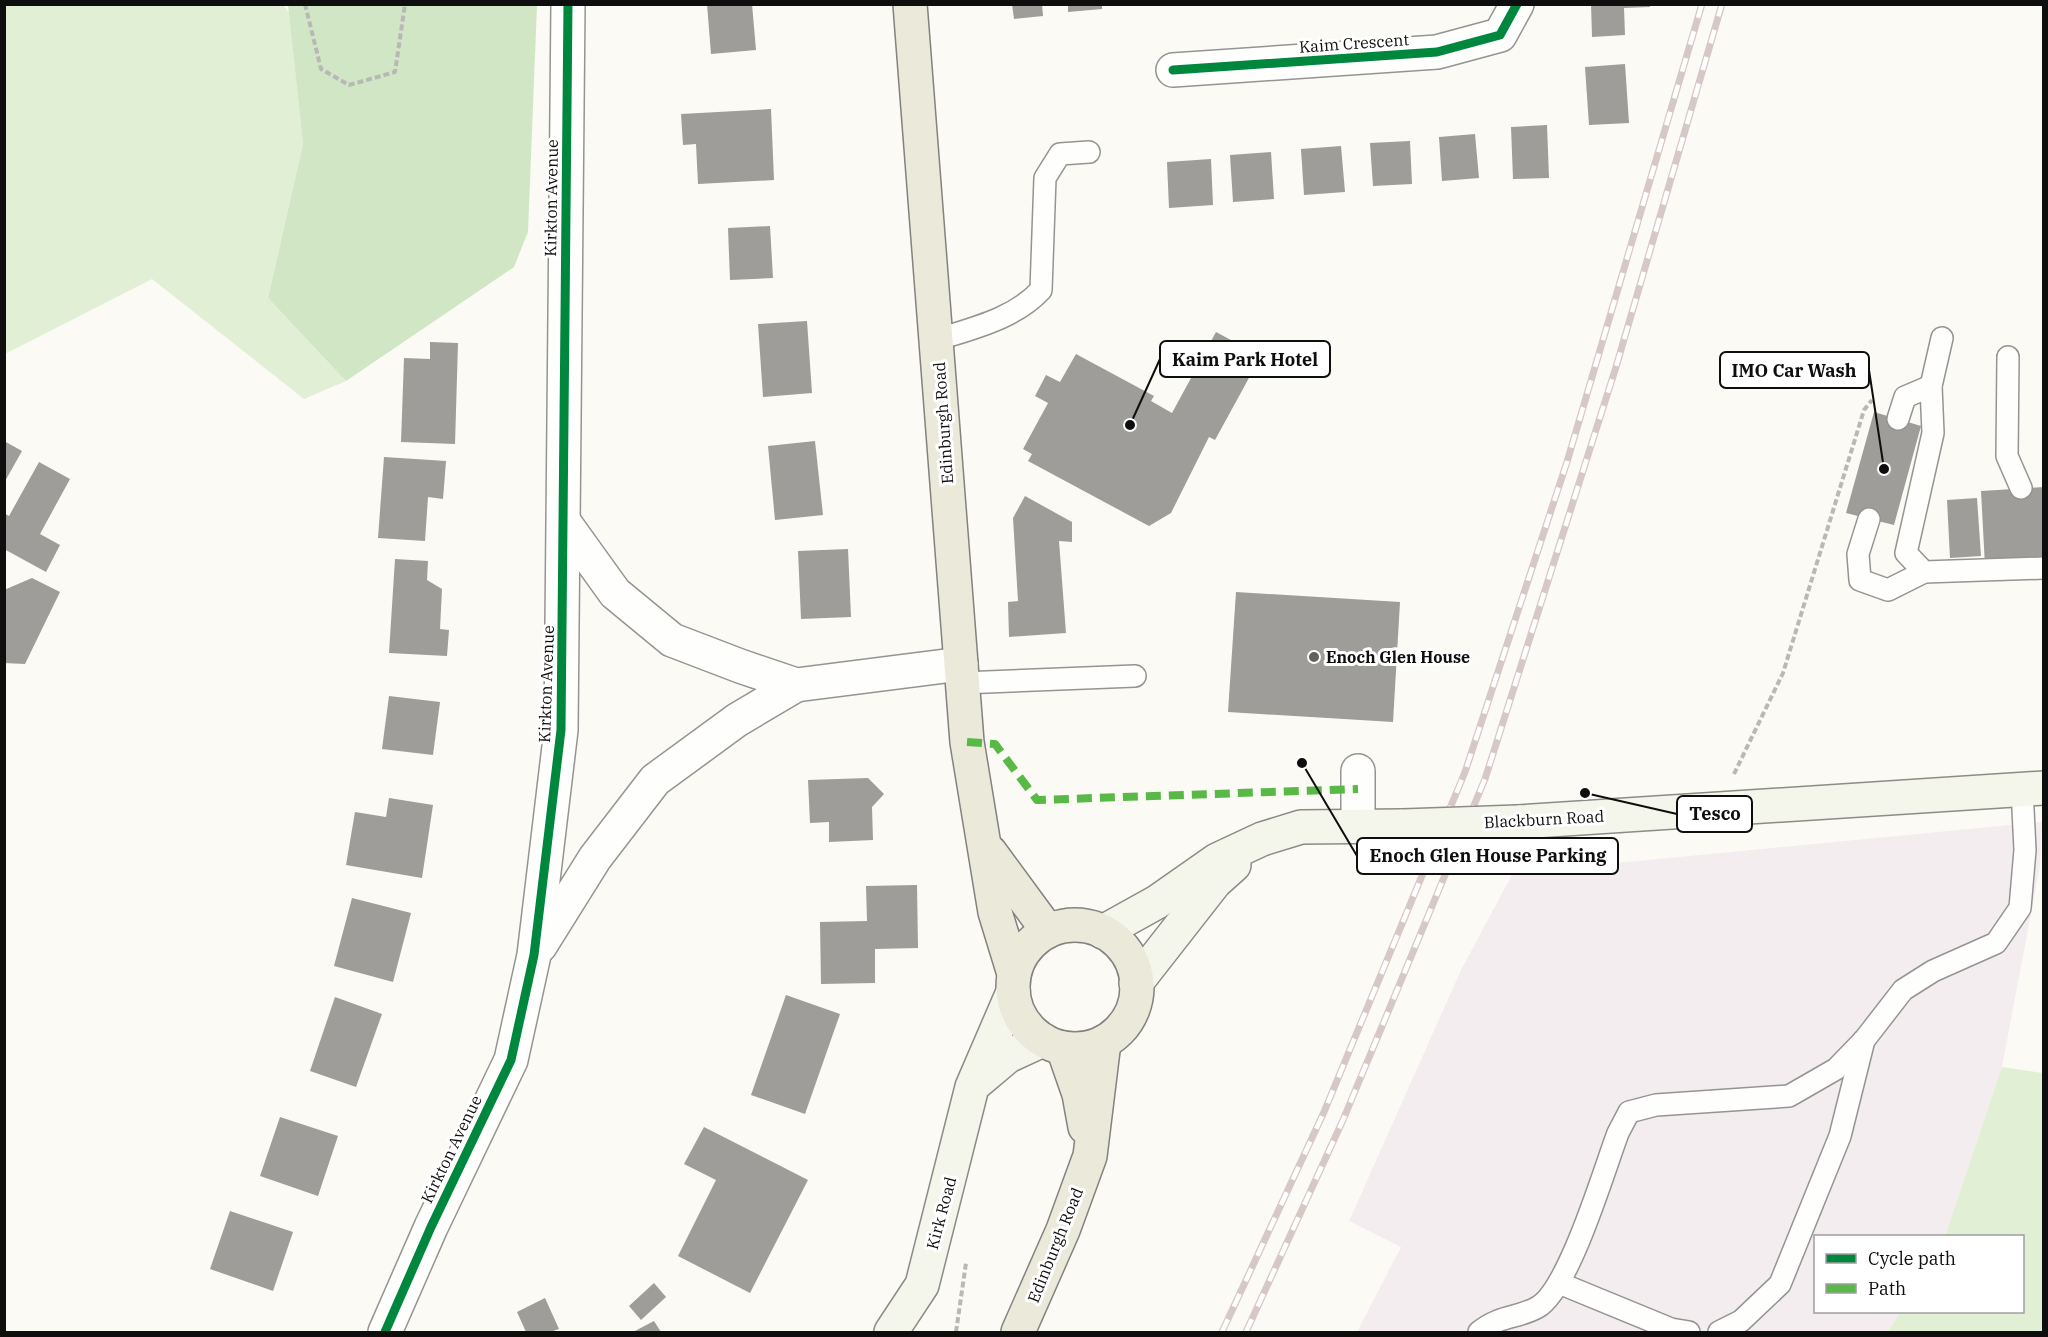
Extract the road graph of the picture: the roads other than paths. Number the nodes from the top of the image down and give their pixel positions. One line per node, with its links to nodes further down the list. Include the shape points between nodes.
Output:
1 (568, 4): 13 (street, Kirkton Avenue)
2 (910, 4): 7 (main road, Edinburgh Road)
3 (1517, 4): 4 (street, Kaim Crescent, via 1500,35 1437,52)
4 (1173, 70)
5 (1089, 152): 7 (lane, via 1060,154 1045,178 1041,290 1030,302 1002,318)
6 (1942, 338): 9 (lane)
7 (936, 340): 16 (main road, Edinburgh Road)
8 (2008, 357): 11 (lane, via 2007,456)
9 (1931, 386): 10 (lane, via 1905,397); 15 (lane, via 1933,433 1906,553)
10 (1898, 419)
11 (2014, 489)
12 (1869, 519): 15 (lane, via 1858,554 1860,579 1888,590)
13 (564, 522): 18 (street, via 615,593 672,640); 26 (street, Kirkton Avenue, via 561,730)
14 (2043, 568): 15 (lane)
15 (1924, 572)
16 (962, 673): 17 (lane); 18 (street); 23 (main road, Edinburgh Road, via 967,742)
17 (1135, 676)
18 (796, 685): 26 (street, via 737,720 655,780 595,858)
19 (1358, 771): 21 (street)
20 (2033, 789): 21 (main road, Blackburn Road, bridge, via 1518,822); 29 (lane, via 2020,908 1996,943 1933,970 1903,990)
21 (1358, 825): 22 (main road, Blackburn Road, via 1301,827)
22 (1262, 839): 25 (main road, Blackburn Road, via 1217,860 1157,902); 28 (main road, Blackburn Road, via 1215,882)
23 (982, 841): 24 (main road, Edinburgh Road); 27 (main road, Edinburgh Road)
24 (1048, 931): 25 (main road, via 1075,925); 27 (main road, via 1021,956)
25 (1103, 932): 28 (main road, via 1125,951)
26 (534, 955): 35 (street, Kirkton Avenue, via 511,1060 430,1227)
27 (1014, 983): 31 (main road, via 1017,1010 1026,1026); 32 (main road, Kirk Road)
28 (1136, 983): 30 (main road, via 1129,1017)
29 (1865, 1039): 34 (lane, via 1836,1069 1789,1096 1656,1106 1629,1112); 40 (lane, via 1840,1136 1780,1284 1741,1322)
30 (1104, 1042): 31 (main road, via 1084,1048); 33 (main road, Edinburgh Road)
31 (1053, 1044): 32 (main road, via 1008,1056); 33 (main road, via 1079,1094)
32 (972, 1087): 36 (main road, Kirk Road, via 922,1285)
33 (1090, 1156): 37 (main road, Edinburgh Road, via 1063,1230)
34 (1559, 1283): 38 (lane, via 1539,1307 1494,1321); 39 (lane, via 1671,1329)
35 (385, 1332)
36 (891, 1332)
37 (1018, 1332)
38 (1479, 1332)
39 (1689, 1332)
40 (1719, 1332)

